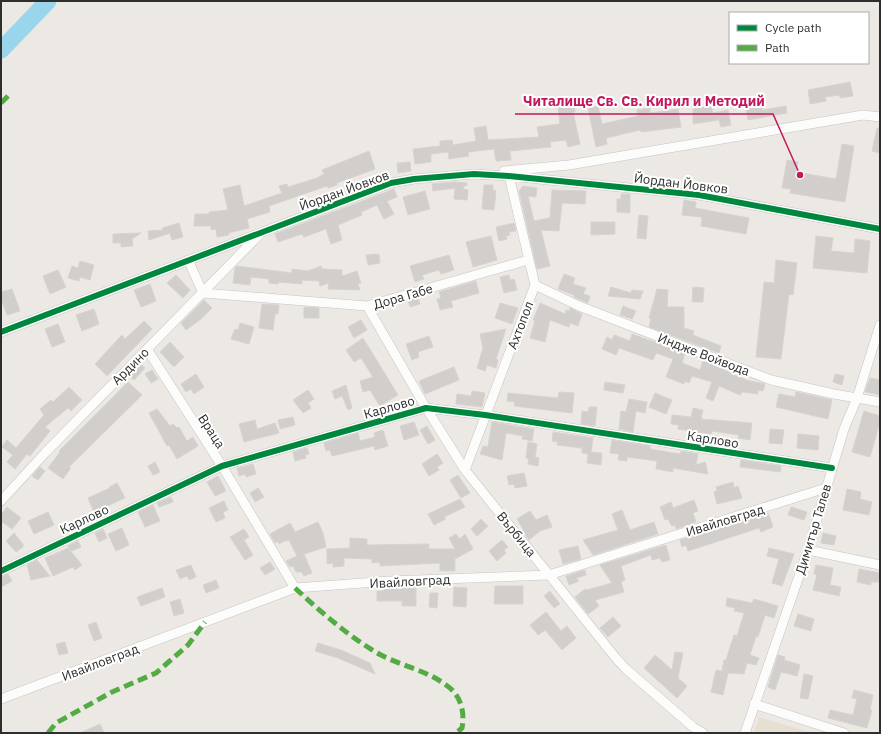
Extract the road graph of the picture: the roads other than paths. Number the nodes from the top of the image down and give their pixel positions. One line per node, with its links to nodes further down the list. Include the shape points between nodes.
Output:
1 (880, 117): 2 (street, via 863,115 569,166)
2 (474, 174): 3 (street, Йордан Йовков); 5 (street, Йордан Йовков, via 391,183)
3 (509, 176): 4 (street, Йордан Йовков, via 699,195); 7 (street, Ахтопол)
4 (880, 229)
5 (260, 233): 6 (street, Йордан Йовков); 9 (street, Ардино)
6 (188, 260): 9 (street); 12 (street, Йордан Йовков)
7 (528, 260): 8 (street, Ахтопол); 10 (street, Дора Габе)
8 (535, 286): 14 (street, Индже Войвода, via 579,306 771,380); 17 (street, Ахтопол)
9 (203, 293): 10 (street, Дора Габе); 13 (street, Ардино)
10 (367, 306): 16 (street, Върбица)
11 (880, 325): 14 (street, Димитър Талев)
12 (1, 332)
13 (147, 349): 18 (street, Враца); 22 (street, Ардино)
14 (857, 398): 15 (street, Индже Войвода); 19 (street, Димитър Талев)
15 (880, 402)
16 (426, 408): 17 (street, Карлово); 18 (street, Карлово); 20 (street, Върбица)
17 (485, 415): 19 (street, Карлово); 20 (street, Ахтопол)
18 (222, 466): 25 (street, Карлово); 27 (street, Враца)
19 (832, 468): 21 (street, Димитър Талев)
20 (465, 470): 26 (street, Върбица)
21 (826, 488): 23 (street, Димитър Талев); 26 (street, Ивайловград)
22 (1, 501)
23 (808, 550): 24 (street); 29 (street, Димитър Талев)
24 (880, 565)
25 (1, 571)
26 (549, 575): 27 (street, Ивайловград, via 390,581); 30 (street, Върбица, via 626,669)
27 (295, 588): 28 (street, Ивайловград)
28 (1, 699)
29 (754, 704): 31 (street, Димитър Талев); 32 (street)
30 (703, 733)
31 (745, 733)
32 (844, 733)

